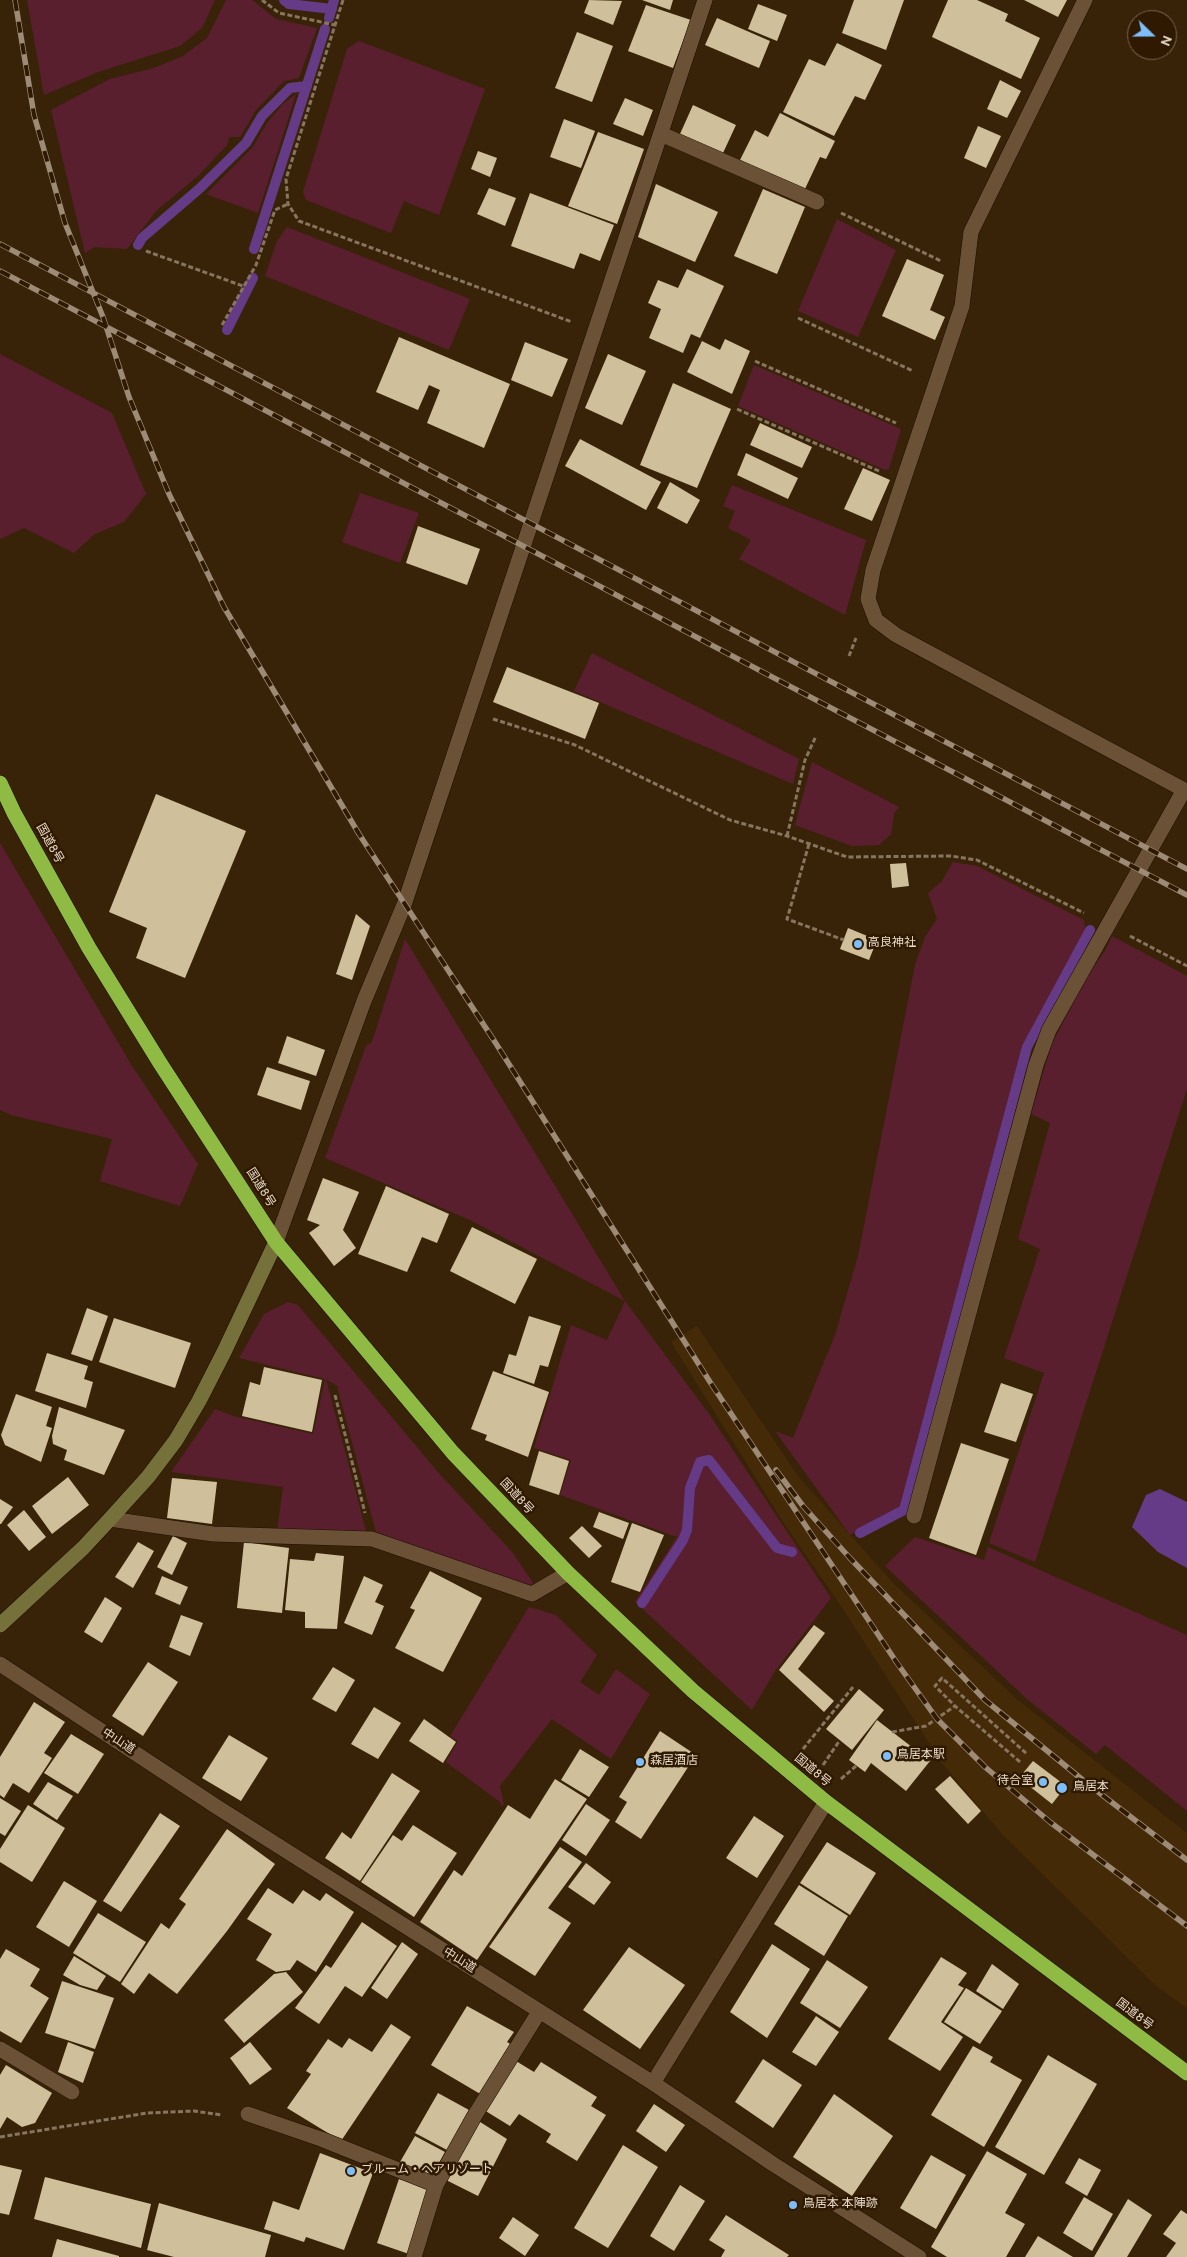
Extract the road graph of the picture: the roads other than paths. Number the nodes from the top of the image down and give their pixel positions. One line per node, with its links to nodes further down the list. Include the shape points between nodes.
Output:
1 (705, 0): 3 (street)
2 (1085, 0): 7 (street, via 971,232 962,306 873,570 868,599 876,620 896,635 1184,790 1049,1030 1036,1064)
3 (661, 134): 4 (street); 6 (street, via 404,905 364,1001)
4 (817, 202)
5 (0, 783): 6 (highway, 国道8号, via 89,948)
6 (276, 1242): 8 (street, via 200,1401 148,1477); 9 (highway, 国道8号, via 454,1452)
7 (914, 1516)
8 (110, 1519): 9 (street, via 213,1534 372,1539 532,1594); 10 (street)
9 (568, 1573): 12 (highway, 国道8号, via 693,1691)
10 (0, 1625)
11 (0, 1664): 13 (street, 中山道)
12 (826, 1802): 15 (highway, 国道8号); 16 (street)
13 (539, 2012): 16 (street, 中山道); 19 (street)
14 (0, 2049): 17 (street)
15 (1187, 2073)
16 (652, 2082): 21 (street, 中山道)
17 (72, 2092)
18 (248, 2114): 19 (street)
19 (436, 2185): 20 (street)
20 (414, 2257)
21 (919, 2257)

